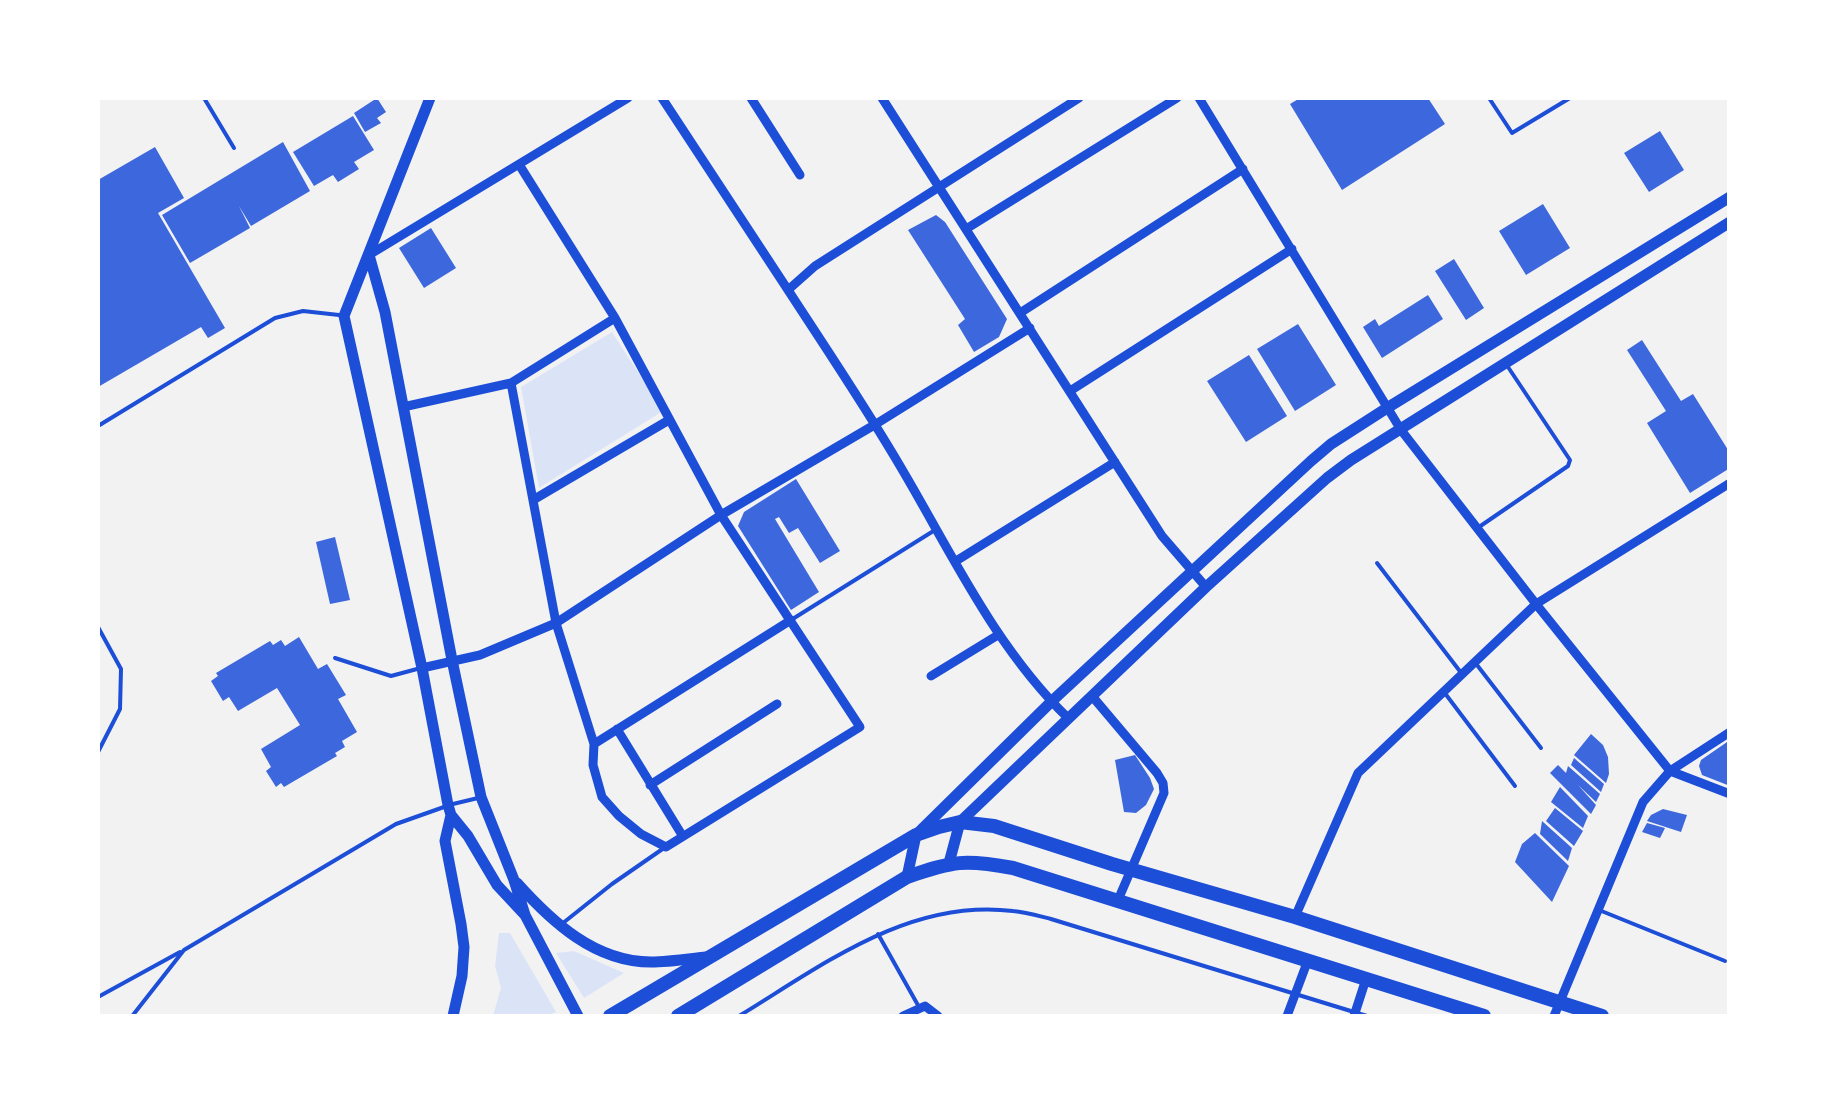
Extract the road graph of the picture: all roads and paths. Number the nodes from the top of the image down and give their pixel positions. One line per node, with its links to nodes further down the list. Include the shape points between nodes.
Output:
1 (204, 98): 12 (lane)
2 (430, 98): 21 (street)
3 (628, 98): 13 (street)
4 (662, 98): 22 (street)
5 (751, 98): 15 (street)
6 (882, 98): 16 (street)
7 (1079, 98): 16 (street)
8 (1177, 98): 19 (street)
9 (1199, 98): 14 (street)
10 (1489, 98): 11 (lane, via 1512,133)
11 (1570, 98)
12 (234, 148)
13 (520, 166): 21 (street); 25 (street)
14 (1243, 169): 20 (street); 23 (street)
15 (800, 175)
16 (939, 186): 19 (street); 22 (street)
17 (1730, 196): 31 (street)
18 (1730, 222): 27 (street)
19 (966, 229): 23 (street)
20 (1292, 249): 29 (street); 31 (street)
21 (369, 255): 24 (street); 30 (street)
22 (788, 290): 33 (street)
23 (1020, 313): 26 (street)
24 (344, 316): 34 (lane, via 302,311 276,318); 54 (street)
25 (615, 318): 28 (street); 32 (street)
26 (1030, 328): 29 (street); 33 (street)
27 (1505, 364): 35 (street); 40 (lane, via 1570,460)
28 (511, 384): 30 (street); 38 (street)
29 (1070, 391): 36 (street)
30 (403, 407): 52 (street)
31 (1386, 408): 35 (street); 44 (street, via 1311,460)
32 (670, 420): 38 (street); 39 (street)
33 (876, 424): 39 (street); 41 (street)
34 (98, 426)
35 (1401, 430): 40 (street); 45 (street, via 1326,478)
36 (1115, 462): 42 (street); 44 (street)
37 (1730, 482): 46 (street)
38 (533, 500): 48 (street)
39 (721, 515): 47 (street); 48 (street)
40 (1477, 528): 46 (street)
41 (937, 529): 42 (street); 47 (lane)
42 (956, 561): 50 (street)
43 (1377, 563): 55 (lane)
44 (1191, 570): 45 (street); 59 (street)
45 (1206, 587): 58 (street)
46 (1536, 604): 53 (street); 67 (street)
47 (791, 620): 62 (street); 74 (street, via 860,727)
48 (556, 623): 52 (street); 64 (street)
49 (98, 627): 66 (lane, via 122,669 120,710)
50 (998, 634): 56 (street); 59 (street)
51 (335, 658): 54 (lane, via 390,676)
52 (452, 660): 54 (street); 71 (street)
53 (1475, 663): 55 (street); 65 (lane)
54 (422, 668): 72 (street)
55 (1462, 674): 57 (street)
56 (931, 676)
57 (1444, 692): 69 (lane); 84 (street, via 1358,773)
58 (1092, 696): 61 (street); 78 (street, via 1163,783)
59 (1052, 702): 61 (street); 75 (street)
60 (777, 704): 68 (street)
61 (1068, 718): 73 (street)
62 (617, 729): 64 (street); 68 (street)
63 (1730, 732): 67 (street)
64 (594, 744): 76 (street, via 602,797 641,834)
65 (1541, 748)
66 (98, 752)
67 (1670, 771): 70 (street); 82 (street, via 1643,802)
68 (650, 784): 74 (street)
69 (1515, 786)
70 (1730, 794)
71 (481, 797): 72 (lane); 80 (street)
72 (450, 810): 83 (street); 87 (lane, via 396,824); 99 (street, via 445,841 464,947)
73 (960, 822): 75 (main road); 77 (street); 78 (main road, via 994,826)
74 (682, 835): 76 (street)
75 (916, 835): 79 (street); 88 (main road)
76 (666, 847): 85 (lane)
77 (949, 862): 79 (main road); 81 (main road, via 1013,868)
78 (1130, 869): 81 (street); 84 (main road)
79 (907, 877): 102 (main road)
80 (514, 880): 83 (street); 85 (street)
81 (1118, 900): 89 (main road)
82 (1598, 909): 90 (lane); 95 (street)
83 (524, 915): 100 (street)
84 (1295, 917): 95 (main road)
85 (559, 926): 88 (street, via 629,960)
86 (878, 934): 92 (lane, via 940,913 1014,911); 94 (lane); 103 (lane)
87 (184, 950): 93 (lane); 97 (lane)
88 (712, 956): 101 (main road)
89 (1308, 960): 91 (main road); 92 (street)
90 (1724, 960)
91 (1366, 979): 96 (street); 108 (main road)
92 (1296, 995): 96 (lane); 106 (street)
93 (98, 997)
94 (920, 1008): 104 (street); 105 (street)
95 (1556, 1009): 109 (main road)
96 (1355, 1015): 107 (lane)
97 (131, 1016): 98 (lane)
98 (144, 1016)
99 (453, 1016)
100 (578, 1016)
101 (610, 1016)
102 (678, 1016)
103 (739, 1016)
104 (903, 1016)
105 (938, 1016)
106 (1287, 1016)
107 (1367, 1016)
108 (1484, 1016)
109 (1602, 1016)

